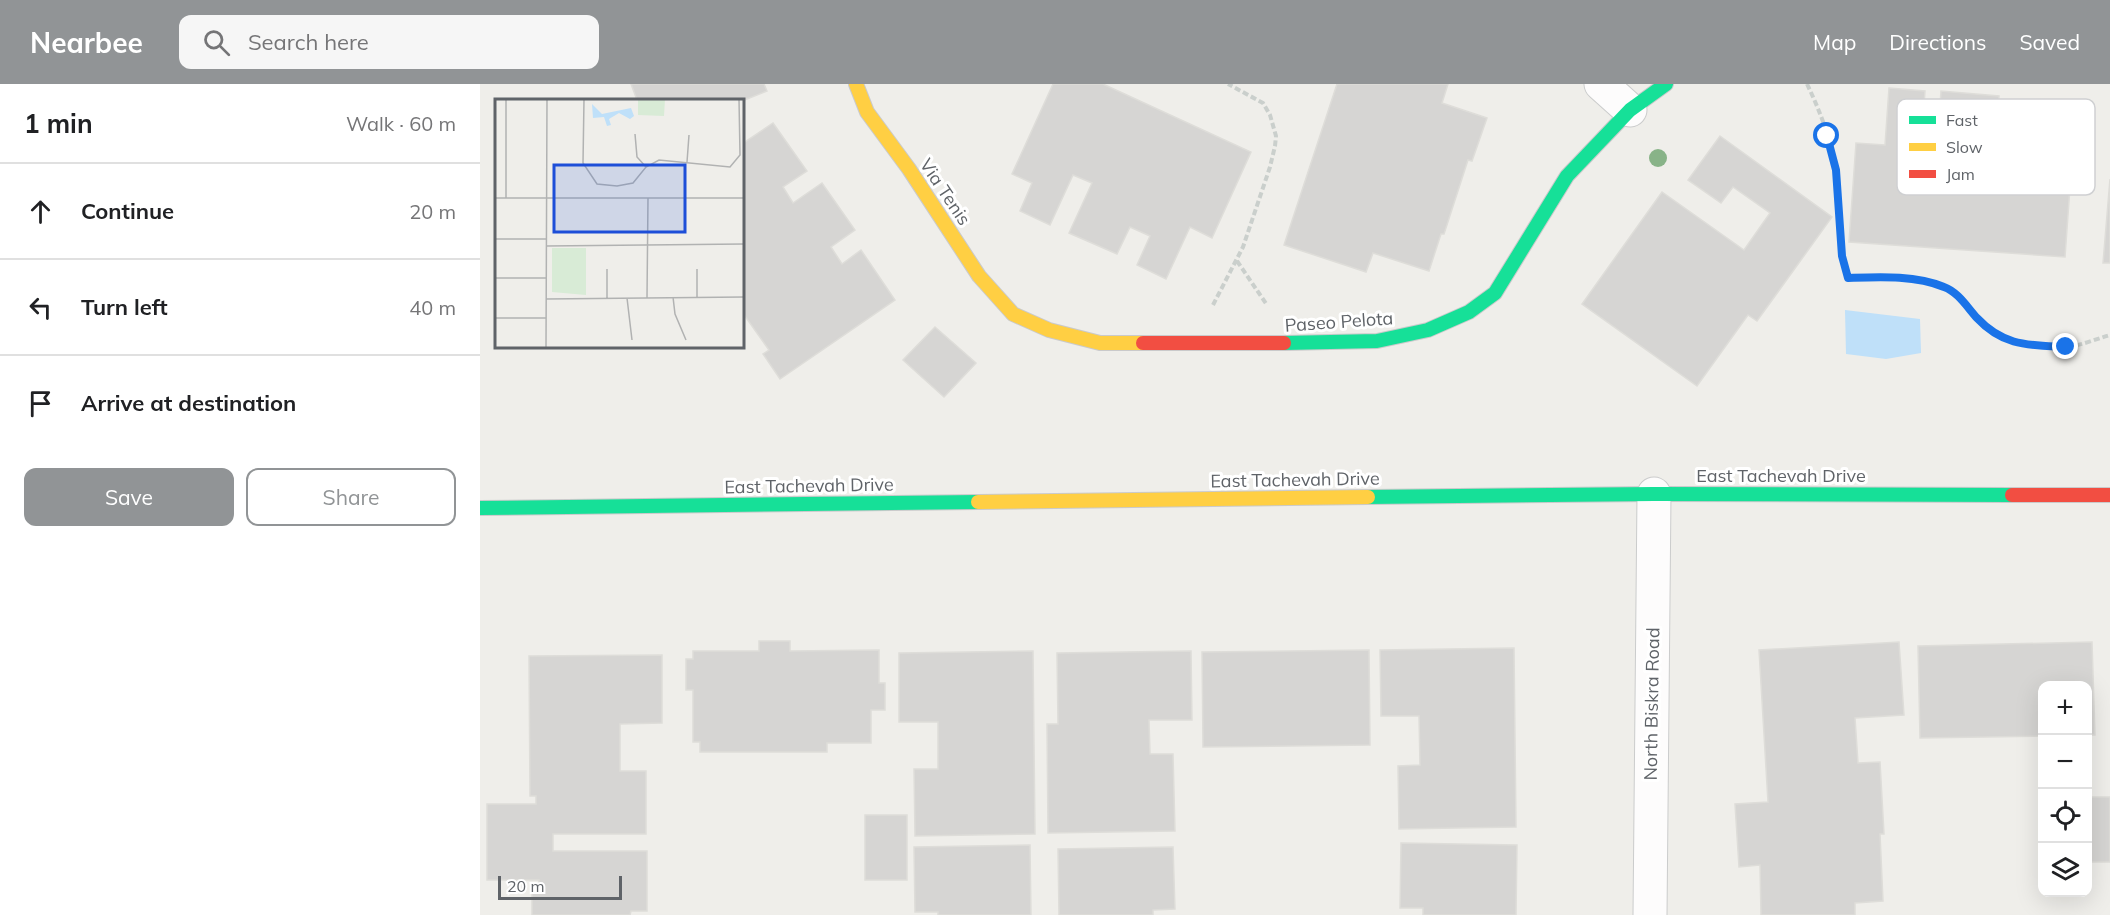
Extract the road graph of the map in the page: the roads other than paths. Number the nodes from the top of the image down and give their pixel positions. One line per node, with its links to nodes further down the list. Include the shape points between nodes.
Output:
1 (856, 84): 5 (street, Via Tenis, via 867,111 979,276)
2 (1601, 84): 4 (street)
3 (1666, 84): 4 (street, Paseo Pelota)
4 (1630, 110): 5 (street, Paseo Pelota, via 1568,176 1495,293 1469,312 1428,330 1377,341 1100,344 1049,330)
5 (1013, 314)
6 (1654, 494): 7 (street, East Tachevah Drive); 8 (street, East Tachevah Drive); 9 (street, North Biskra Road)
7 (2110, 495)
8 (480, 508)
9 (1650, 915)

